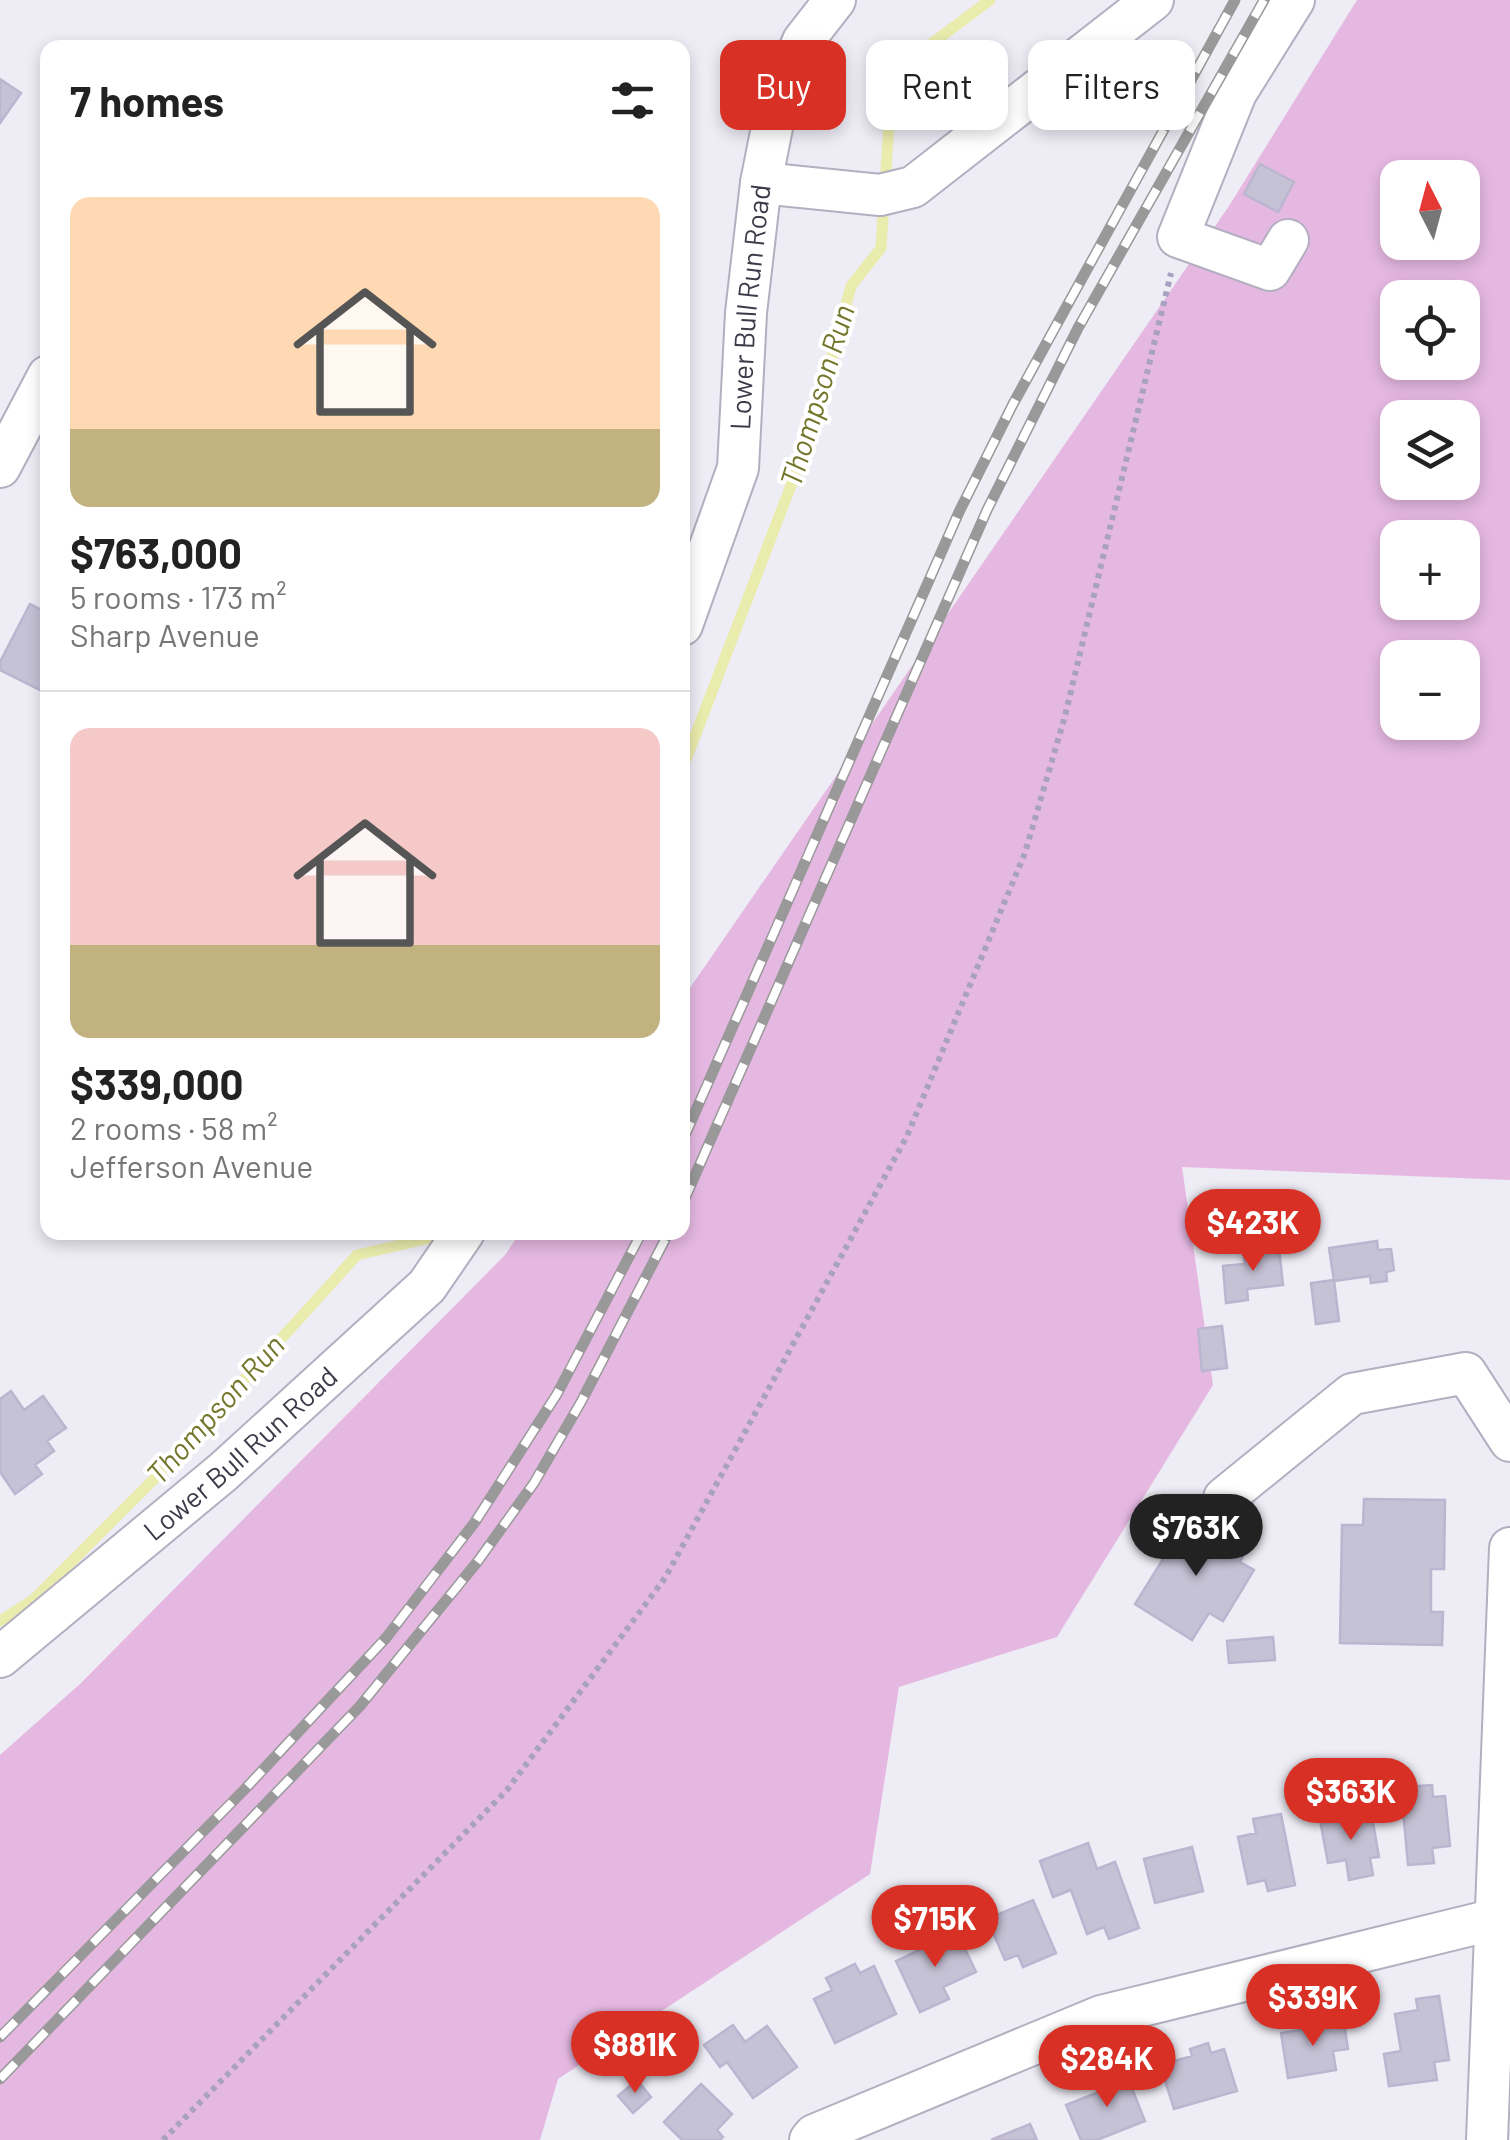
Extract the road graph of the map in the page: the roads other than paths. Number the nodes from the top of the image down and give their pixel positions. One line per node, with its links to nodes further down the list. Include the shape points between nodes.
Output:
1 (835, 0): 4 (street, Lower Bull Run Road, via 803,41 777,102)
2 (1154, 0): 4 (street, via 931,176 896,193)
3 (1294, 0): 5 (street, via 1236,93 1178,237 1270,270)
4 (761, 182): 8 (street, Lower Bull Run Road, via 738,468)
5 (1288, 240)
6 (40, 391): 7 (street)
7 (0, 467)
8 (690, 603)
9 (459, 1240): 13 (street, Lower Bull Run Road, via 427,1286 223,1472)
10 (1510, 1441): 11 (street, via 1466,1373 1352,1394)
11 (1224, 1498)
12 (1510, 1548): 14 (street)
13 (0, 1657)
14 (1496, 1918): 15 (street, via 1102,2016); 16 (street)
15 (810, 2140)
16 (1488, 2140)

